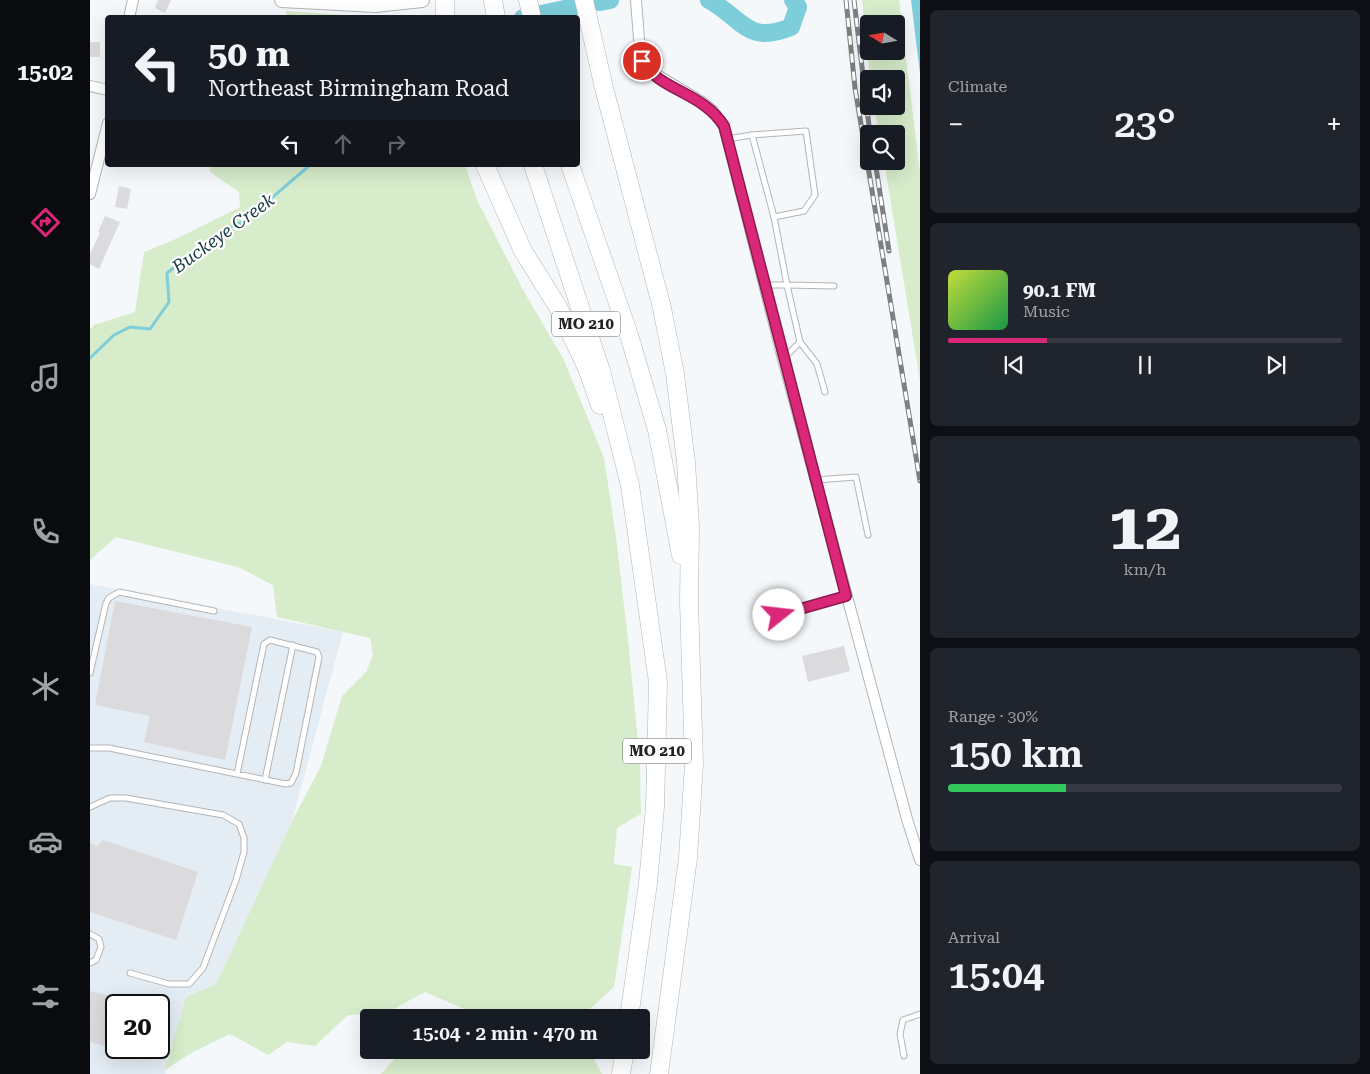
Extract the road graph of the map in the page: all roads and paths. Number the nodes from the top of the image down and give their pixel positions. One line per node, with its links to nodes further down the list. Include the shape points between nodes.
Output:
1 (133, 0): 9 (street)
2 (282, 0): 3 (main road, via 375,5)
3 (422, 0)
4 (444, 0): 10 (highway)
5 (493, 0): 11 (highway)
6 (528, 0): 12 (highway)
7 (636, 0): 17 (street, via 640,52 647,69 713,111 724,126)
8 (583, 3): 33 (highway, via 653,272 675,374 690,526)
9 (130, 15)
10 (445, 15)
11 (496, 15)
12 (531, 15)
13 (90, 86): 14 (street)
14 (105, 89)
15 (752, 134): 17 (lane); 22 (lane); 22 (lane, via 806,131 815,196 804,210)
16 (105, 135): 21 (street)
17 (727, 139): 23 (street)
18 (486, 167): 30 (highway, via 524,251 558,307 587,368)
19 (534, 167): 30 (highway, MO 210, via 602,371)
20 (571, 167): 33 (highway, MO 210, via 657,430)
21 (90, 194)
22 (774, 217): 24 (lane)
23 (766, 285): 24 (lane); 27 (street)
24 (787, 285): 25 (lane); 26 (lane)
25 (834, 286)
26 (800, 342): 27 (lane); 28 (lane, via 818,364)
27 (783, 358): 29 (street)
28 (825, 392)
29 (816, 480): 31 (lane, via 856,477); 32 (street)
30 (630, 485): 46 (highway, MO 210, via 658,682 655,807)
31 (868, 535)
32 (846, 596): 35 (lane); 42 (street)
33 (689, 602): 51 (highway, MO 210, via 694,764 691,824)
34 (214, 611): 37 (lane, via 119,592 106,603)
35 (779, 615)
36 (293, 645): 39 (lane, via 270,640 264,644); 40 (lane); 40 (lane, via 317,652 319,657 296,773 291,783)
37 (90, 673)
38 (90, 748): 39 (lane, via 109,748)
39 (237, 774): 40 (lane)
40 (265, 780)
41 (90, 807): 45 (lane, via 110,798 126,798 223,815 239,824 244,838 244,852 236,880 203,968 189,984 169,984)
42 (920, 860)
43 (90, 934): 44 (lane, via 99,940 100,947 96,960)
44 (90, 963)
45 (130, 973)
46 (630, 1009)
47 (920, 1014): 48 (lane, via 903,1020 900,1034)
48 (904, 1056)
49 (624, 1059): 50 (highway)
50 (622, 1074)
51 (659, 1074)

